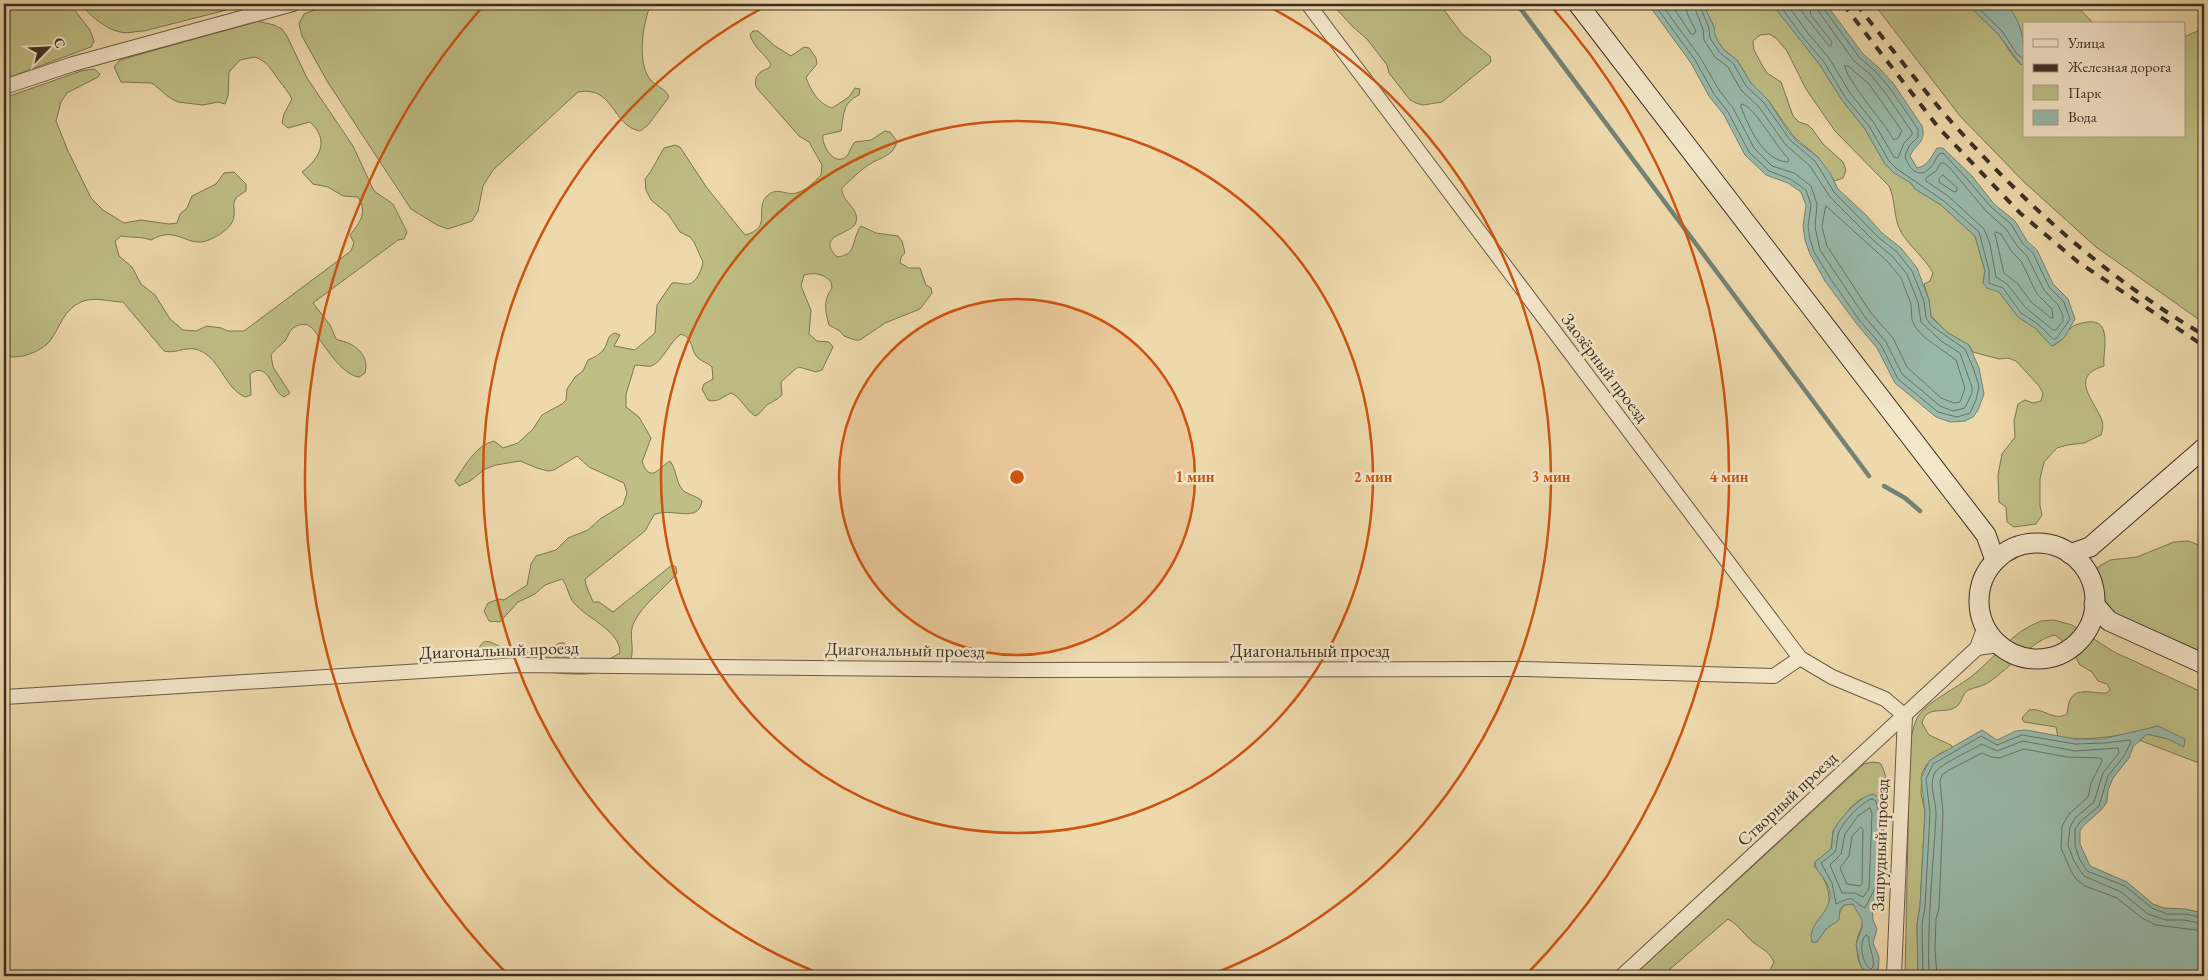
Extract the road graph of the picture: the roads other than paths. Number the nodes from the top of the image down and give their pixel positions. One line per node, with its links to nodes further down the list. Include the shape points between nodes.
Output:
1 (293, 4): 4 (street, via 72,64)
2 (1308, 4): 18 (street, Заозёрный проезд)
3 (1578, 4): 6 (main road)
4 (4, 87)
5 (2204, 448): 7 (main road)
6 (1986, 535): 8 (main road); 10 (main road)
7 (2090, 547): 9 (main road); 11 (main road)
8 (2011, 549): 9 (main road, via 2030,543 2049,544); 10 (main road)
9 (2070, 554): 11 (main road)
10 (1995, 560): 15 (main road, via 1984,576 1979,595 1980,615)
11 (2085, 569): 12 (main road, via 2091,581)
12 (2094, 604): 13 (main road); 14 (main road)
13 (2109, 621): 14 (main road); 19 (main road)
14 (2090, 624): 16 (main road, via 2071,648 2054,657 2017,656)
15 (1985, 626): 16 (main road); 17 (street)
16 (1998, 644): 17 (street)
17 (1977, 648): 21 (street, Створный проезд)
18 (1800, 658): 20 (street, Диагональный проезд, via 1774,676 1524,669 1025,670 518,665); 21 (street, Заозёрный проезд, via 1832,677 1885,699)
19 (2204, 664)
20 (5, 697)
21 (1905, 716): 22 (street, Створный проезд); 23 (street, Запрудный проезд)
22 (1622, 976)
23 (1894, 976)

